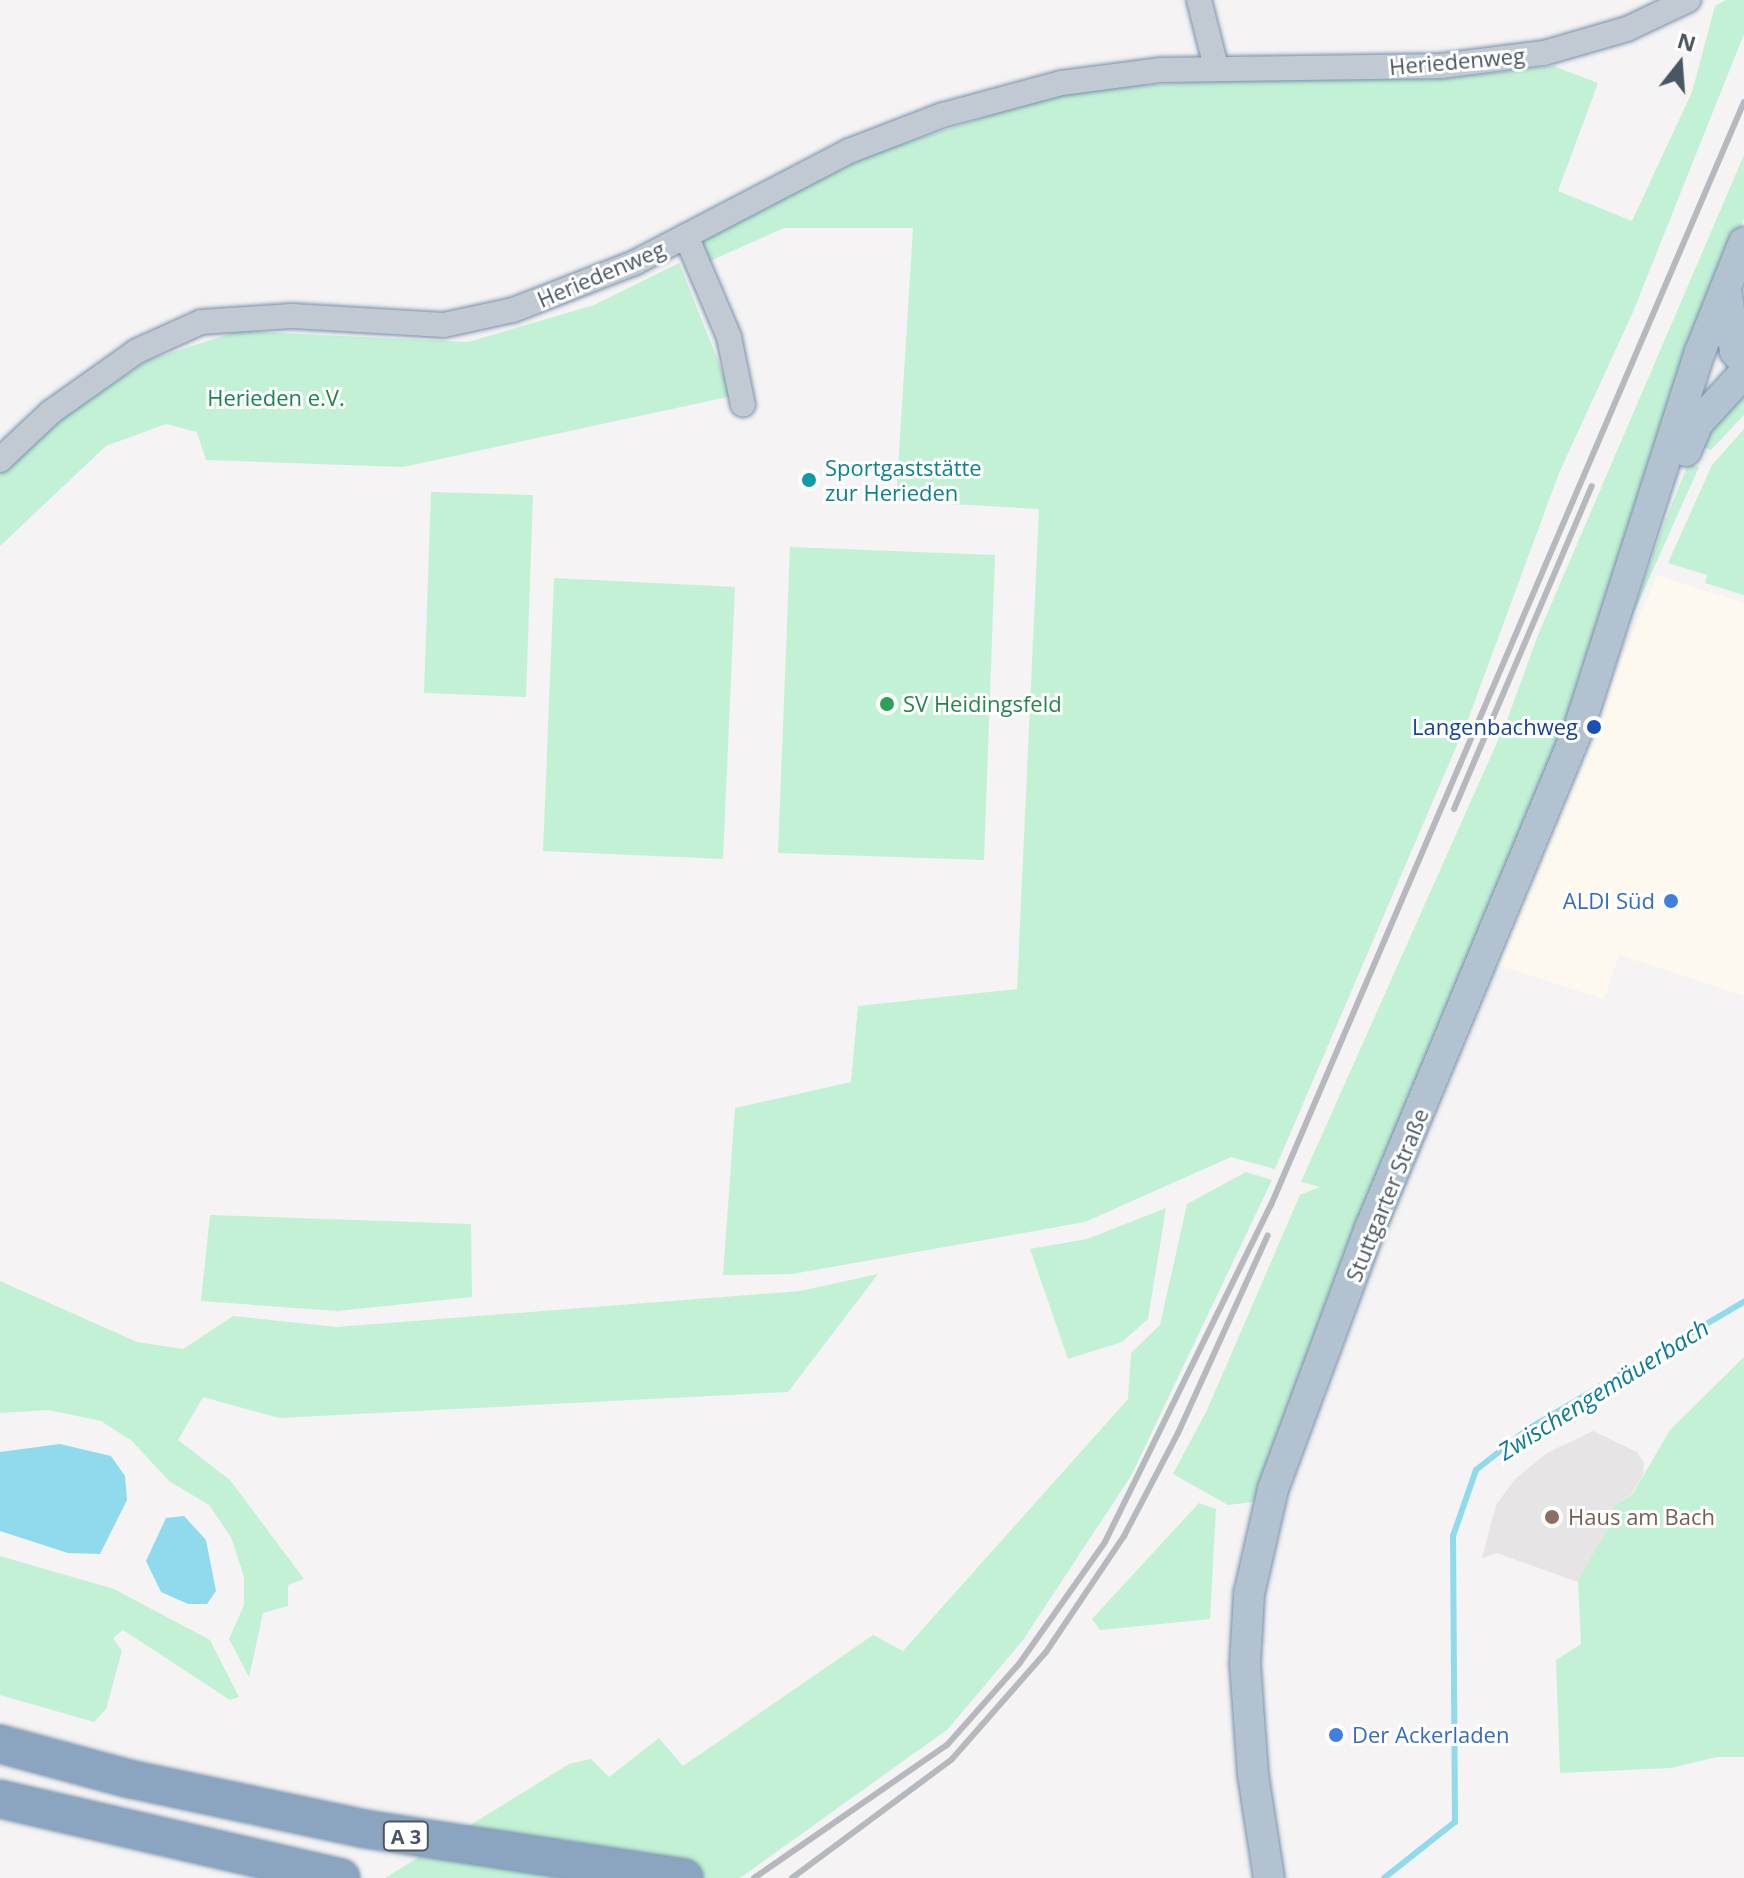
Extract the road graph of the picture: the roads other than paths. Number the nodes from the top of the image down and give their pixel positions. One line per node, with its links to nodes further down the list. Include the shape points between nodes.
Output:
1 (1199, 0): 3 (street)
2 (1688, 0): 3 (street, Heriedenweg, via 1627,29 1544,53 1441,66)
3 (1216, 67): 4 (street, Heriedenweg, via 1062,83 943,115 849,151)
4 (686, 236): 9 (street, via 729,337); 10 (street, Heriedenweg, via 634,263 513,310 444,325 292,316 201,322 137,351 51,412)
5 (1744, 242): 6 (main road, Stuttgarter Straße)
6 (1727, 289): 7 (main road, Stuttgarter Straße); 8 (main road, Stuttgarter Straße, via 1700,352)
7 (1742, 358): 8 (main road, Stuttgarter Straße, via 1709,370); 11 (main road, Stuttgarter Straße, via 1698,423)
8 (1689, 397): 11 (main road, Stuttgarter Straße)
9 (743, 405)
10 (0, 460)
11 (1645, 536): 16 (main road, Stuttgarter Straße, via 1557,784 1371,1226 1273,1489 1249,1594 1245,1664 1253,1775)
12 (0, 1744): 15 (highway, A 3, via 130,1779 365,1829)
13 (0, 1799): 14 (highway)
14 (341, 1878)
15 (684, 1878)
16 (1269, 1878)

